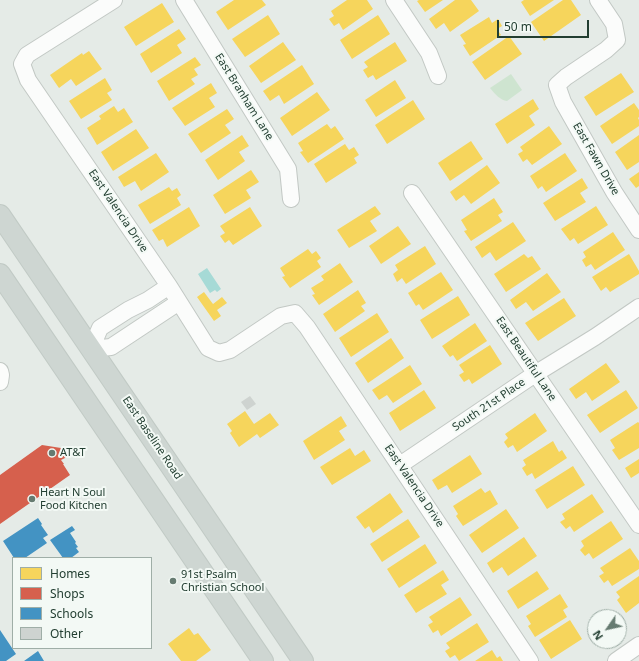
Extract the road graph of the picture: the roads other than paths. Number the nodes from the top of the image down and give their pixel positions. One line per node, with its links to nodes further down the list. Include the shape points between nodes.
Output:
1 (114, 0): 11 (street, East Valencia Drive, via 27,55 22,64 28,80)
2 (184, 0): 7 (street, East Branham Lane, via 288,169)
3 (394, 0): 5 (street, via 429,53)
4 (598, 0): 9 (street, East Fawn Drive, via 614,24 617,40 557,86 563,102 614,192)
5 (438, 76)
6 (412, 193): 19 (street, East Beautiful Lane)
7 (291, 199)
8 (0, 215): 16 (main road, East Baseline Road)
9 (639, 230)
10 (0, 274): 17 (main road)
11 (169, 286): 12 (street, East Valencia Drive); 14 (street)
12 (179, 302): 15 (street); 21 (street, East Valencia Drive, via 208,348 219,353 230,350 281,316 295,313)
13 (639, 307): 19 (street, South 21st Place)
14 (128, 310): 15 (street); 16 (street, via 100,328)
15 (139, 328): 16 (street, via 111,347)
16 (91, 349): 17 (main road); 22 (main road, East Baseline Road)
17 (63, 367): 24 (main road)
18 (0, 371): 20 (street)
19 (535, 374): 21 (street, South 21st Place); 23 (street, East Beautiful Lane)
20 (0, 382)
21 (400, 465): 31 (street, East Valencia Drive)
22 (208, 520): 24 (main road); 25 (main road, East Baseline Road)
23 (639, 525)
24 (180, 539): 28 (main road)
25 (284, 634): 29 (main road); 30 (main road, East Baseline Road)
26 (637, 651): 27 (street)
27 (618, 660)
28 (263, 661)
29 (286, 661)
30 (302, 661)
31 (530, 661)

